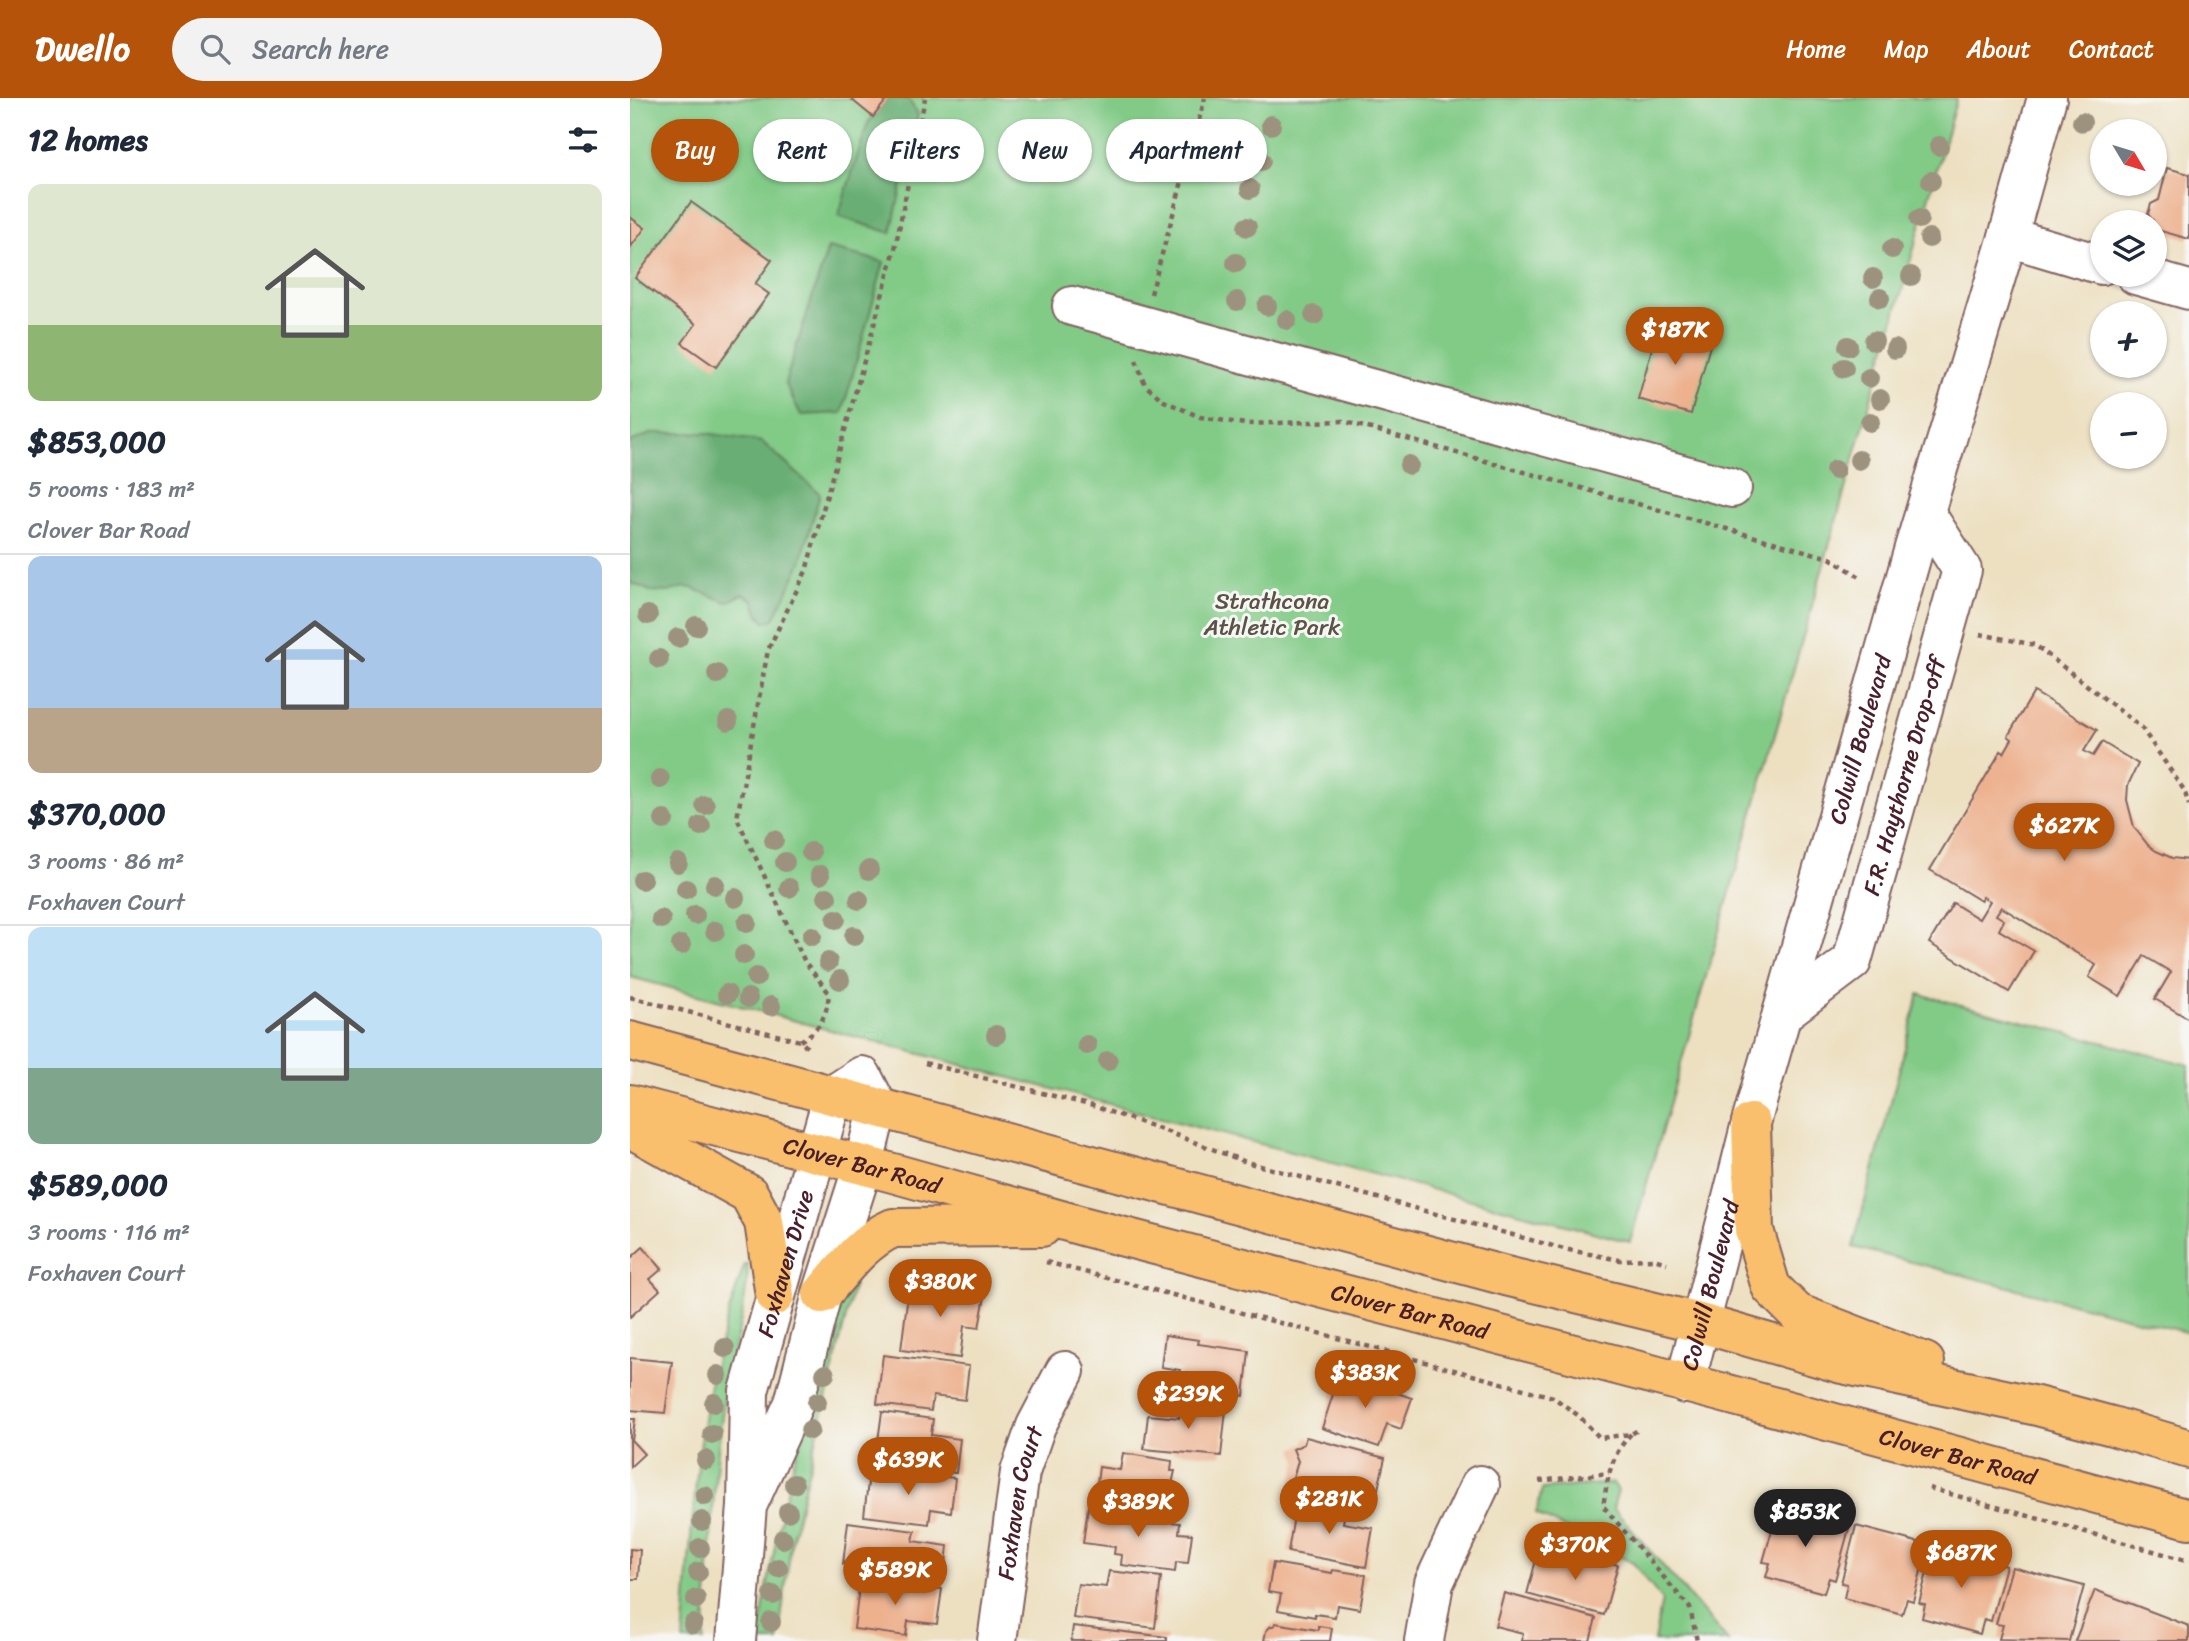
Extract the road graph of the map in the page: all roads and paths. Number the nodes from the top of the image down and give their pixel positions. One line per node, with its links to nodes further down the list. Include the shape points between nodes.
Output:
1 (925, 98): 18 (path, via 895,249 806,571 768,650 737,818 805,962 829,993 827,1014 812,1034)
2 (1205, 98): 9 (path)
3 (2047, 98): 4 (street, Colwill Boulevard)
4 (2008, 237): 5 (street); 11 (street, Colwill Boulevard)
5 (2090, 261)
6 (2167, 284): 7 (street)
7 (2189, 290)
8 (1072, 306): 9 (street)
9 (1142, 325): 10 (street); 12 (path, via 1134,356 1145,385 1164,401 1200,417 1245,424 1343,421 1830,558)
10 (1732, 488)
11 (1926, 514): 16 (street, Colwill Boulevard); 16 (street, F.R. Haythorne Drop-off, via 1962,570 1852,961)
12 (1860, 577)
13 (1977, 634): 14 (path, via 2035,645 2141,727 2184,790)
14 (2189, 805)
15 (630, 998): 18 (path)
16 (1782, 1014): 24 (street, Colwill Boulevard)
17 (630, 1041): 21 (main road)
18 (800, 1041): 19 (path)
19 (807, 1047)
20 (925, 1063): 30 (path, via 1093,1106 1246,1162 1564,1249 1620,1260 1654,1258)
21 (833, 1095): 23 (main road); 26 (street, Foxhaven Drive)
22 (630, 1104): 26 (main road, Clover Bar Road)
23 (878, 1107): 27 (street, Foxhaven Drive); 33 (main road, via 1506,1276)
24 (1751, 1123): 33 (street, Colwill Boulevard); 36 (main road, via 1754,1230 1771,1287 1797,1313)
25 (630, 1128): 32 (main road, via 749,1194 764,1222)
26 (815, 1152): 27 (main road, Clover Bar Road); 32 (street, Foxhaven Drive)
27 (863, 1166): 28 (main road, Clover Bar Road); 31 (street, Foxhaven Drive)
28 (1086, 1227): 31 (main road, via 893,1228 877,1235); 35 (main road, Clover Bar Road)
29 (1040, 1261): 38 (path, via 1553,1397 1600,1438)
30 (1667, 1264)
31 (822, 1294): 44 (street, Foxhaven Drive, via 794,1403)
32 (775, 1296): 44 (street, Foxhaven Drive, via 748,1391)
33 (1700, 1323): 35 (street, Colwill Boulevard); 36 (main road, via 1842,1363)
34 (1065, 1371): 48 (street, Foxhaven Court, via 1036,1426 1020,1472)
35 (1685, 1384): 45 (main road, Clover Bar Road)
36 (2037, 1406): 39 (main road)
37 (1640, 1429): 38 (path)
38 (1631, 1434): 40 (path, via 1618,1448)
39 (2189, 1450)
40 (1609, 1473): 41 (path); 50 (path, via 1603,1506 1690,1608)
41 (1539, 1481)
42 (1480, 1485): 49 (street, via 1434,1583)
43 (1928, 1488): 46 (path)
44 (747, 1506): 47 (street, Foxhaven Drive)
45 (2189, 1519)
46 (2189, 1561)
47 (736, 1641)
48 (997, 1641)
49 (1424, 1641)
50 (1697, 1641)

